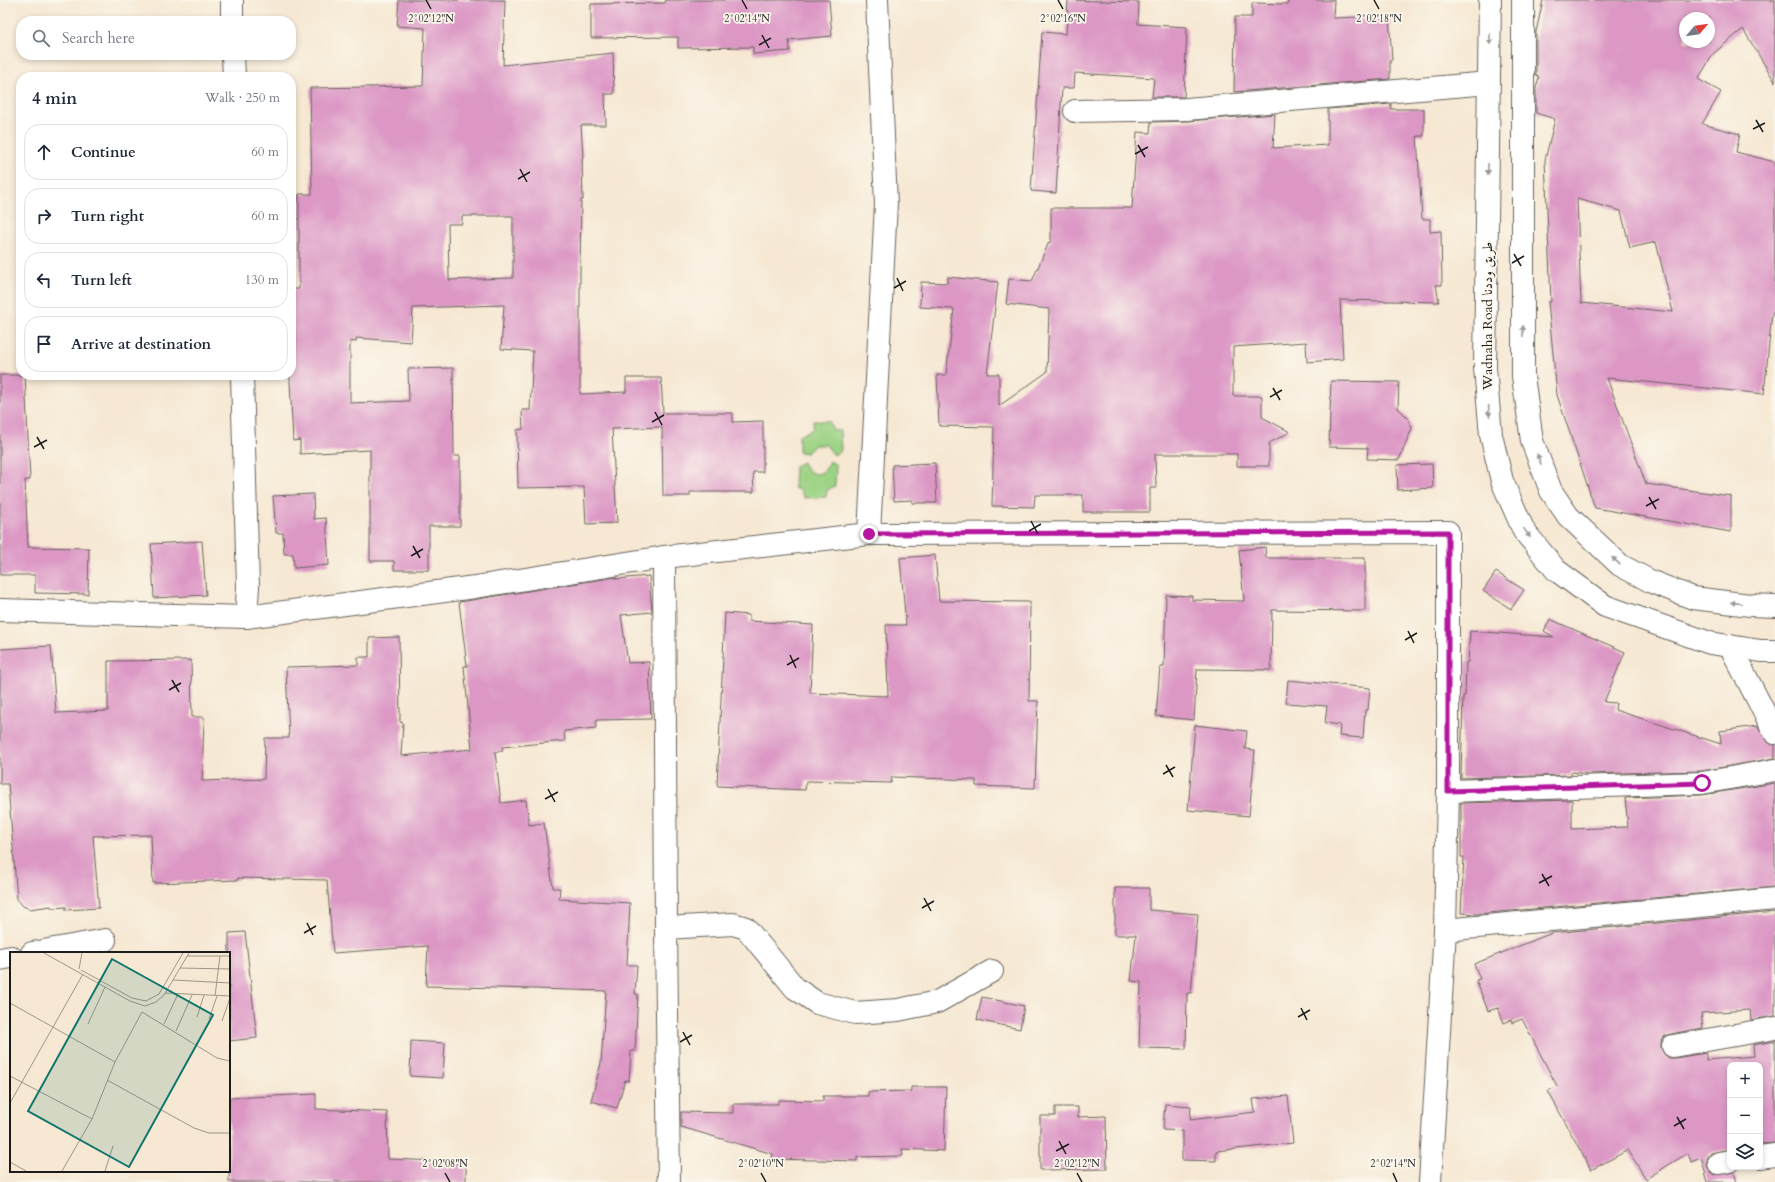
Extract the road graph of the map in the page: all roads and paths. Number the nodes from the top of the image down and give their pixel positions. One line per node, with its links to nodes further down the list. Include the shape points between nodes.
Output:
1 (232, 0): 5 (street)
2 (877, 0): 11 (street, via 886,204)
3 (1490, 0): 8 (street, Wadnaha Road طريق وددنا, one-way to 8)
4 (1523, 0): 13 (street, one-way to 4, via 1692,598 1652,582 1620,565 1568,516 1551,491 1532,441 1523,376)
5 (232, 16)
6 (233, 60): 7 (street)
7 (234, 72)
8 (1489, 84): 9 (street, via 1187,109); 16 (street, Wadnaha Road طريق وددنا, one-way to 16, via 1485,368 1491,435 1502,481 1524,531 1556,570 1605,606 1710,642)
9 (1075, 111)
10 (242, 380): 15 (street, via 248,587)
11 (869, 534): 12 (street); 20 (street, via 1448,532)
12 (664, 557): 15 (street, via 475,587); 22 (street)
13 (1775, 606)
14 (0, 610): 15 (street)
15 (246, 617)
16 (1730, 646): 17 (street, Wadnaha Road طريق وددنا); 18 (street)
17 (1775, 651)
18 (1775, 733)
19 (1775, 770): 20 (street, via 1702,783)
20 (1448, 791): 23 (street)
21 (1775, 899): 23 (street)
22 (666, 928): 28 (street, via 733,924 746,928 795,988 817,1003 855,1013 898,1010 937,1002); 33 (street)
23 (1445, 930): 34 (street)
24 (104, 940): 25 (street)
25 (38, 952)
26 (10, 957): 27 (street)
27 (0, 959)
28 (992, 971)
29 (1775, 1028): 30 (street)
30 (1673, 1046)
31 (1775, 1155): 32 (street)
32 (1763, 1157)
33 (669, 1182)
34 (1430, 1182)

